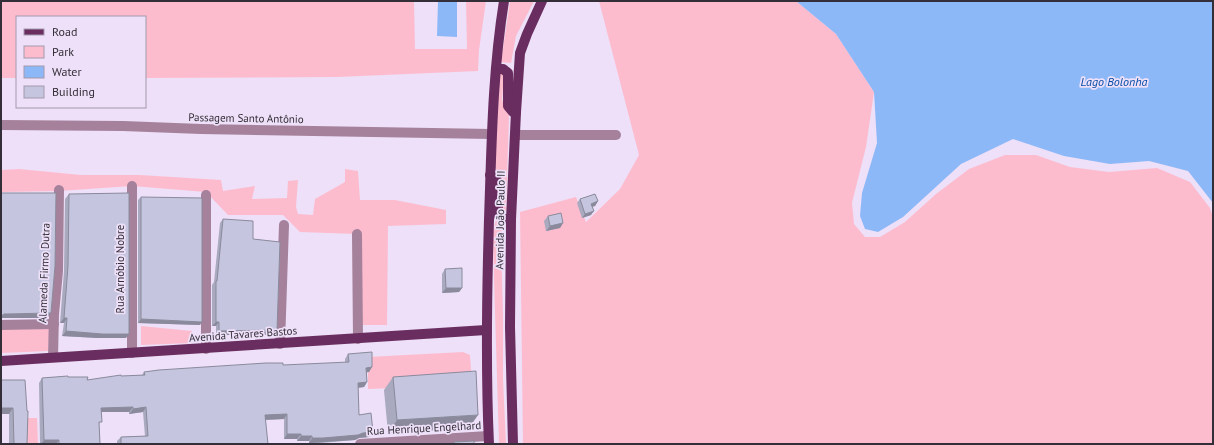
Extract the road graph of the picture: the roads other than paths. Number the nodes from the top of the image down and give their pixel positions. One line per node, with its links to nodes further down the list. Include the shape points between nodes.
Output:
1 (504, 1): 3 (main road, Avenida João Paulo II, via 498,34)
2 (542, 1): 4 (main road, Avenida João Paulo II, via 520,53)
3 (496, 69): 4 (main road, via 503,69 508,73 508,106); 6 (main road, Avenida João Paulo II)
4 (516, 112): 7 (main road, Avenida João Paulo II)
5 (1, 125): 6 (street, Passagem Santo Antônio)
6 (491, 134): 9 (main road, Avenida João Paulo II)
7 (515, 135): 8 (street); 13 (main road, Avenida João Paulo II)
8 (616, 135)
9 (490, 175): 13 (main road, via 498,182 498,214 503,219); 18 (main road, Avenida João Paulo II)
10 (132, 186): 22 (street, Rua Arnóbio Nobre)
11 (59, 190): 16 (street, Alameda Firmo Dutra, via 58,271)
12 (206, 195): 21 (street)
13 (510, 219): 27 (main road, Avenida João Paulo II)
14 (284, 225): 20 (street)
15 (357, 234): 19 (street)
16 (54, 324): 17 (street); 23 (street, Alameda Firmo Dutra)
17 (1, 325)
18 (486, 330): 19 (main road, Avenida Tavares Bastos); 25 (main road, Avenida João Paulo II)
19 (358, 339): 20 (main road, Avenida Tavares Bastos)
20 (280, 344): 21 (main road, Avenida Tavares Bastos)
21 (206, 349): 22 (main road, Avenida Tavares Bastos)
22 (132, 353): 23 (main road, Avenida Tavares Bastos)
23 (53, 357): 24 (main road, Avenida Tavares Bastos)
24 (1, 361)
25 (489, 440): 26 (street, Rua Henrique Engelhard)
26 (360, 444)
27 (513, 444)

